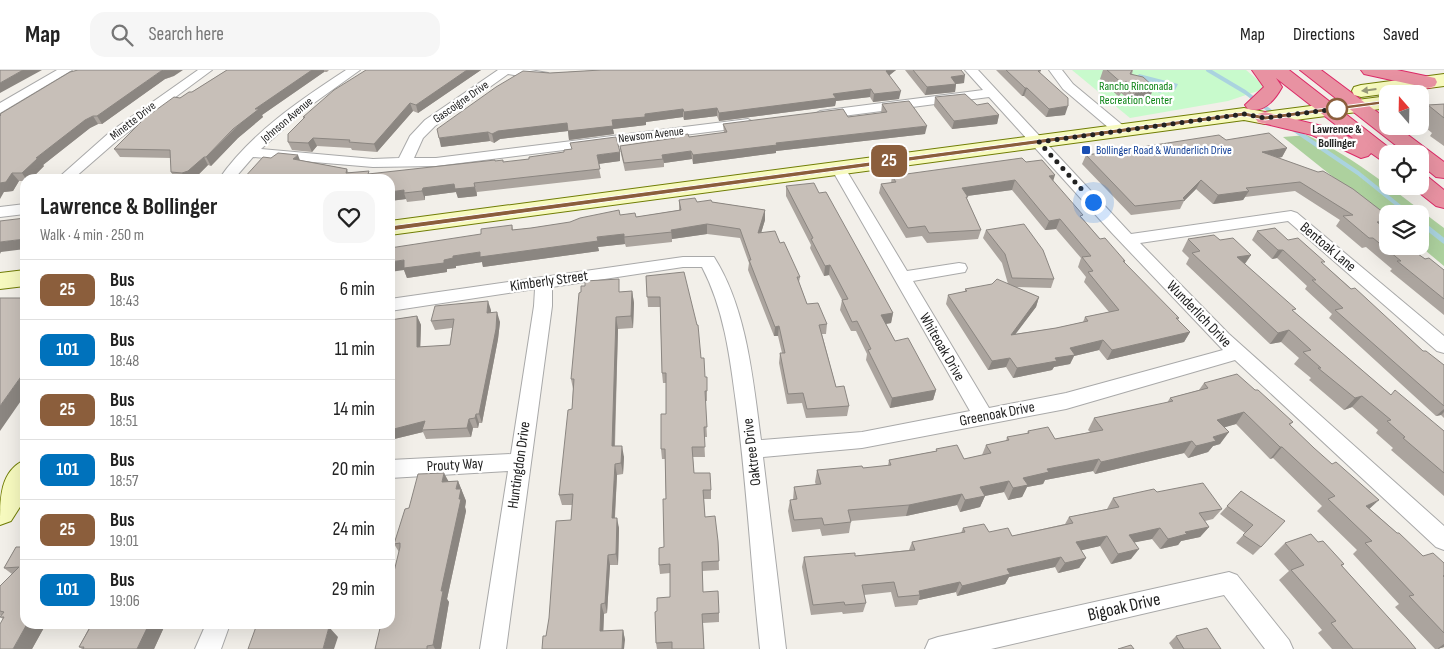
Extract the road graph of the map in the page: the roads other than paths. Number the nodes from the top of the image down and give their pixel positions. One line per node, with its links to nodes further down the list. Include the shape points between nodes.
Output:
1 (66, 70): 19 (street)
2 (206, 70): 33 (street, Minette Drive, via 123,128)
3 (354, 70): 28 (street, Johnson Avenue, via 302,105)
4 (506, 70): 11 (street, via 530,76); 29 (street, Gascoigne Drive, via 430,122 417,136)
5 (971, 70): 13 (street, Wunderlich Drive)
6 (1054, 70): 24 (street, via 1068,86)
7 (1260, 70): 20 (highway, via 1272,87)
8 (1277, 70): 15 (highway)
9 (1309, 70): 16 (highway)
10 (1370, 70): 12 (highway)
11 (556, 77)
12 (1430, 87): 14 (main road); 16 (main road, one-way to 16)
13 (993, 93): 21 (street); 26 (street, Wunderlich Drive)
14 (1444, 94)
15 (1312, 97): 16 (highway); 20 (main road)
16 (1335, 102): 18 (main road); 20 (main road); 27 (highway)
17 (1379, 103): 18 (main road)
18 (1358, 106): 22 (highway)
19 (0, 110)
20 (1269, 113): 24 (main road); 30 (highway, via 1330,135)
21 (811, 116)
22 (1379, 120)
23 (762, 122): 29 (street, Newsom Avenue, via 436,162)
24 (1129, 131): 26 (main road)
25 (1401, 135): 32 (highway)
26 (1039, 142): 31 (main road); 38 (street, Wunderlich Drive)
27 (1379, 147)
28 (249, 152): 29 (street, Newsom Avenue); 34 (street, Johnson Avenue)
29 (404, 163)
30 (1379, 164)
31 (838, 168): 37 (main road); 41 (street, Whiteoak Drive)
32 (1444, 172)
33 (70, 174)
34 (230, 174)
35 (20, 210): 36 (street)
36 (0, 212)
37 (395, 227)
38 (1128, 240): 46 (street, Bentoak Lane, via 1291,216); 47 (street, Wunderlich Drive)
39 (708, 261): 44 (street, Kimberly Street); 49 (street, Oaktree Drive, via 717,277 735,337)
40 (958, 268): 41 (street)
41 (902, 277): 48 (street, Whiteoak Drive)
42 (20, 279): 43 (main road)
43 (0, 281)
44 (544, 282): 45 (street, Kimberly Street); 50 (street, Huntingdon Drive)
45 (395, 304)
46 (1444, 346)
47 (1237, 352): 48 (street, Greenoak Drive, via 1066,401); 54 (street, Wunderlich Drive)
48 (983, 416): 49 (street, Greenoak Drive, via 862,440)
49 (753, 449): 59 (street, Oaktree Drive)
50 (520, 462): 51 (street, Prouty Way); 58 (street, Huntingdon Drive)
51 (395, 469)
52 (20, 480): 53 (main road)
53 (0, 511)
54 (1444, 540)
55 (216, 629): 57 (street)
56 (1017, 641): 60 (street, Bigoak Drive); 61 (street, Bigoak Drive, via 1229,582)
57 (208, 649)
58 (493, 649)
59 (773, 649)
60 (938, 649)
61 (1280, 649)

